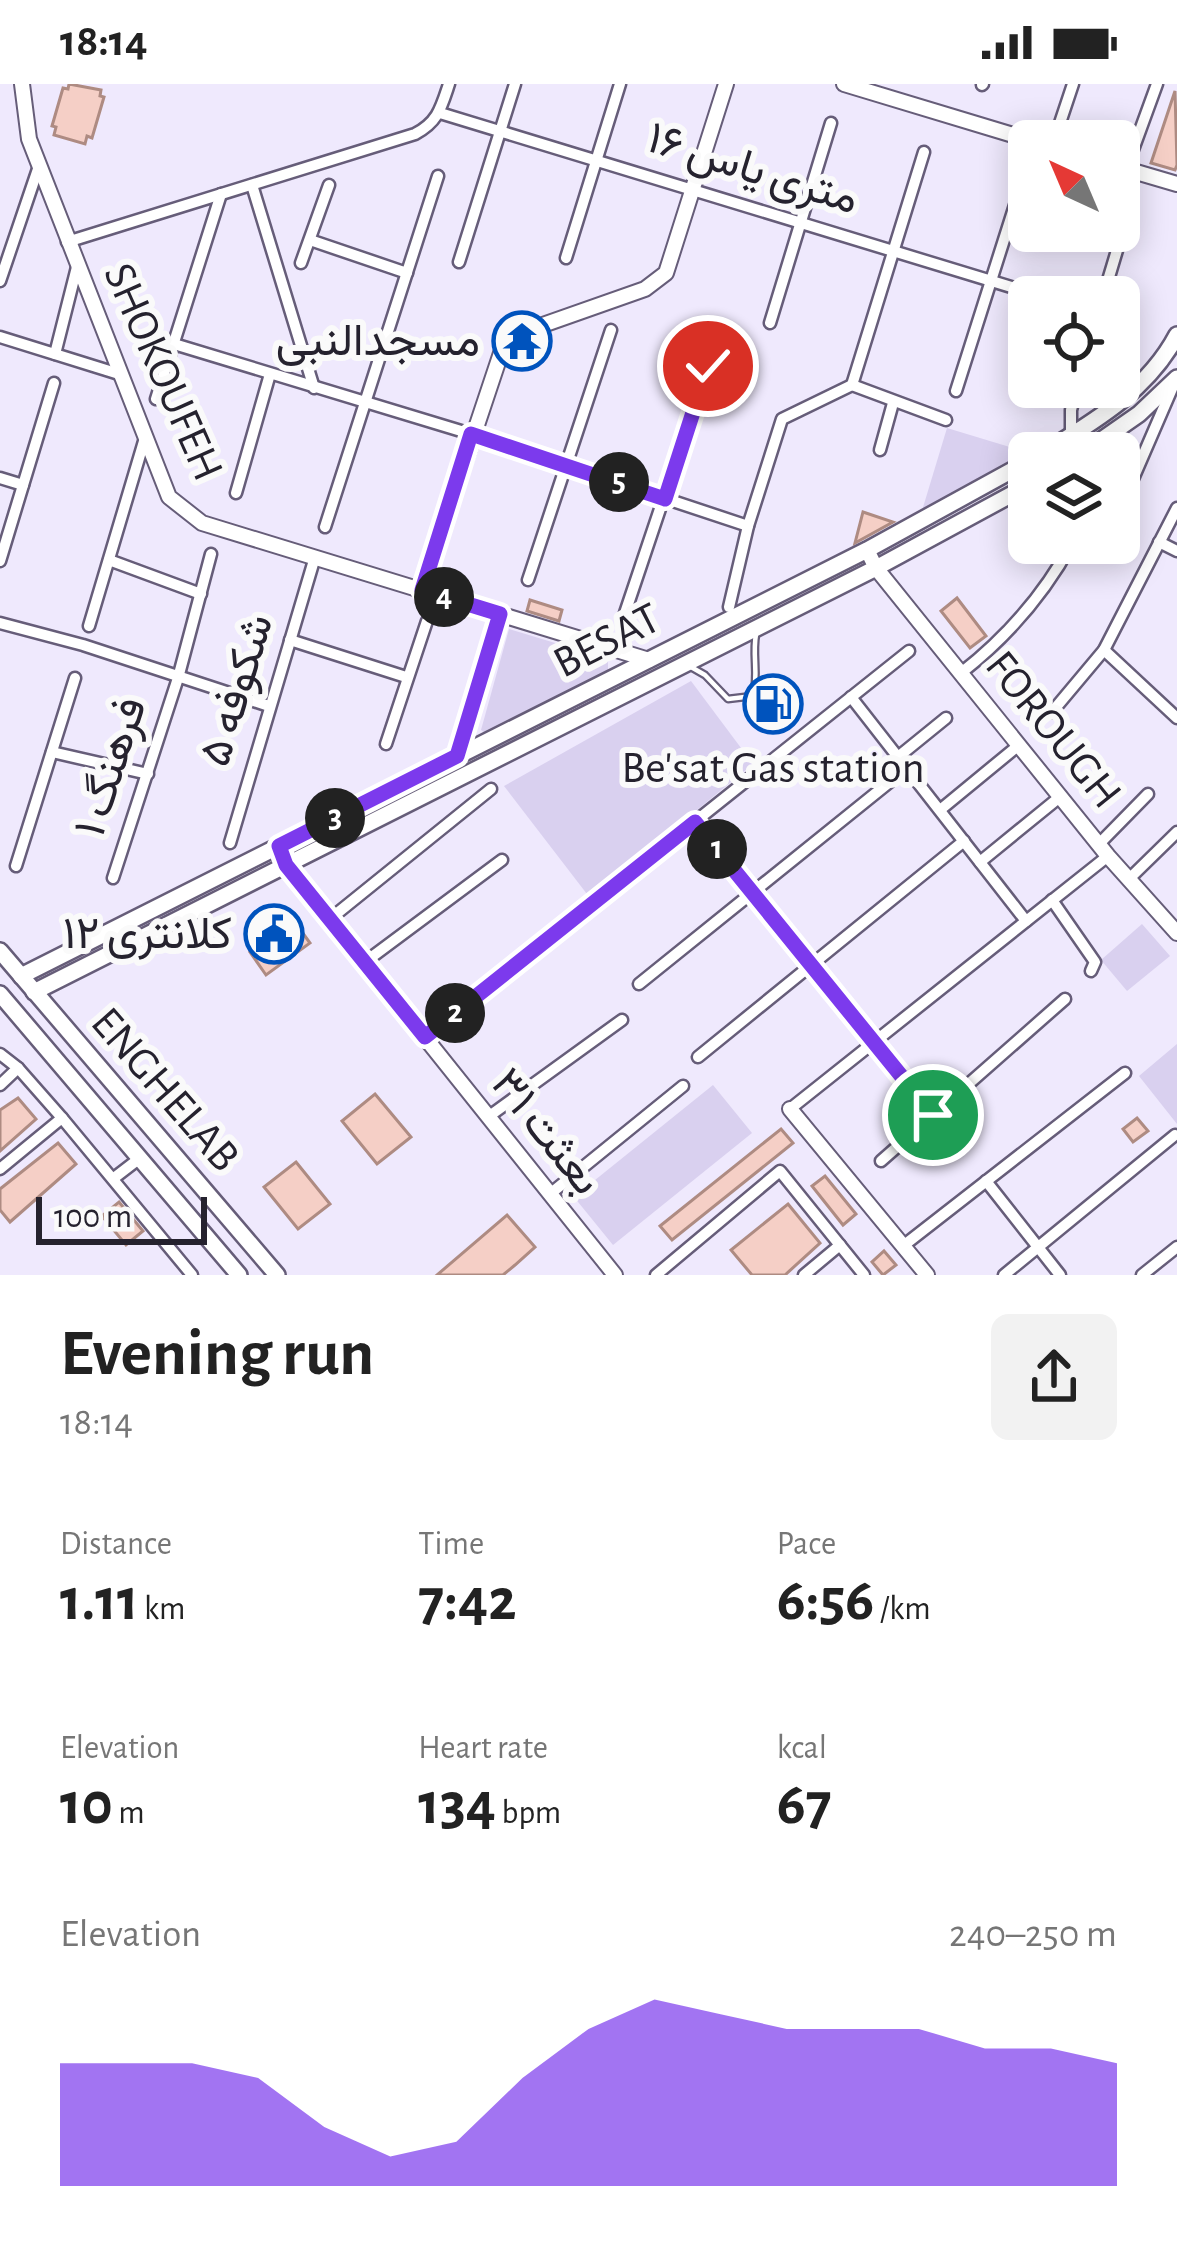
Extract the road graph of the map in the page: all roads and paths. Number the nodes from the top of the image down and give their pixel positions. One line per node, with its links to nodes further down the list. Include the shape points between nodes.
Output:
1 (22, 84): 18 (street, SHOKOUFEH)
2 (448, 84): 10 (street)
3 (515, 84): 14 (street)
4 (620, 84): 17 (street)
5 (726, 84): 24 (street)
6 (844, 84): 9 (street)
7 (1073, 84): 11 (street)
8 (1157, 84): 13 (street)
9 (874, 88): 15 (street)
10 (440, 113): 14 (street, ۱۶ متری یاس); 23 (street, via 415,134)
11 (1061, 120)
12 (831, 123): 26 (street)
13 (1140, 125)
14 (500, 131): 17 (street, ۱۶ متری یاس); 33 (street)
15 (1008, 133)
16 (924, 152): 31 (street)
17 (597, 160): 24 (street, ۱۶ متری یاس); 32 (street)
18 (39, 166): 29 (street, SHOKOUFEH); 30 (street)
19 (1140, 173): 22 (street)
20 (438, 176): 36 (street)
21 (329, 184): 28 (street)
22 (1177, 184)
23 (252, 185): 25 (street); 52 (street)
24 (694, 189): 26 (street, ۱۶ متری یاس); 60 (street, via 667,273 645,289 506,338)
25 (221, 194): 29 (street); 44 (street)
26 (801, 221): 31 (street, ۱۶ متری یاس); 40 (street)
27 (1008, 226): 37 (street)
28 (310, 240): 34 (street); 36 (street)
29 (67, 242): 35 (street, SHOKOUFEH)
30 (5, 248): 38 (street)
31 (894, 250): 37 (street, ۱۶ متری یاس); 51 (street)
32 (566, 258)
33 (459, 262)
34 (302, 263)
35 (77, 267): 45 (street); 47 (street, SHOKOUFEH)
36 (407, 273): 56 (street)
37 (991, 279): 39 (street, ۱۶ متری یاس); 53 (street)
38 (0, 280)
39 (1008, 285)
40 (770, 323)
41 (611, 330): 64 (street)
42 (1177, 335): 58 (main road, via 1131,394)
43 (0, 337): 45 (street)
44 (174, 344): 48 (street); 54 (street)
45 (55, 353): 47 (street)
46 (708, 366): 70 (street)
47 (119, 374): 61 (street, SHOKOUFEH)
48 (270, 374): 52 (street); 68 (street)
49 (1175, 381): 59 (main road); 63 (street)
50 (54, 383): 67 (street)
51 (852, 385): 55 (street); 72 (street, via 782,418)
52 (314, 388): 56 (street)
53 (956, 391)
54 (157, 399)
55 (893, 403): 57 (street); 62 (street)
56 (365, 404): 60 (street); 73 (street)
57 (946, 421)
58 (1075, 432)
59 (1118, 432)
60 (471, 434): 64 (street); 84 (street)
61 (145, 438): 78 (street, SHOKOUFEH, via 170,497 185,512); 79 (street)
62 (880, 450)
63 (1140, 462)
64 (567, 464): 70 (street); 83 (street)
65 (1008, 473): 75 (main road, BESAT)
66 (0, 478): 67 (street)
67 (23, 485): 80 (street)
68 (236, 493)
69 (1008, 496): 82 (main road, BESAT)
70 (665, 499): 72 (street); 88 (street)
71 (1177, 508): 74 (street)
72 (748, 526): 86 (street)
73 (325, 527)
74 (1159, 542): 76 (street); 94 (street)
75 (867, 550): 82 (street, FOROUGH); 96 (main road, BESAT)
76 (1177, 551)
77 (211, 554): 85 (street, فرهنگ ۱)
78 (314, 557): 84 (street, SHOKOUFEH); 93 (street, شکوفه ۵)
79 (109, 560): 85 (street); 91 (street)
80 (0, 561)
81 (1058, 564): 98 (street, via 1002,641)
82 (876, 568): 92 (main road, BESAT); 98 (street, FOROUGH)
83 (528, 580)
84 (422, 590): 87 (street, SHOKOUFEH)
85 (201, 594): 101 (street, فرهنگ ۱)
86 (729, 607)
87 (500, 614): 96 (street, SHOKOUFEH); 110 (street)
88 (623, 619)
89 (427, 621): 99 (street)
90 (0, 623): 101 (street)
91 (89, 626)
92 (756, 628): 97 (main road, BESAT); 97 (lane, via 752,697 728,699)
93 (290, 640): 99 (street); 103 (street, شکوفه ۵)
94 (1104, 650): 104 (street); 106 (street)
95 (909, 651): 102 (street)
96 (649, 660): 110 (main road, BESAT)
97 (686, 664): 126 (main road, BESAT)
98 (961, 674): 108 (street, FOROUGH)
99 (406, 677): 107 (street)
100 (75, 678): 109 (street)
101 (178, 678): 103 (street); 113 (street, فرهنگ ۱)
102 (851, 697): 111 (street); 118 (street)
103 (269, 706): 121 (street, شکوفه ۵)
104 (1052, 712)
105 (946, 718): 111 (street)
106 (1177, 718)
107 (386, 744)
108 (1019, 745): 116 (street, FOROUGH); 117 (street)
109 (52, 752): 113 (street); 127 (street)
110 (457, 756): 122 (main road, BESAT)
111 (898, 757): 112 (street)
112 (907, 768): 117 (street); 130 (street)
113 (148, 774): 128 (street, فرهنگ ۱)
114 (491, 789): 132 (street)
115 (1148, 794): 123 (street)
116 (1060, 796): 123 (street, FOROUGH); 125 (street)
117 (940, 810): 120 (street)
118 (695, 822): 130 (street); 145 (street)
119 (1177, 832): 129 (street)
120 (964, 841): 125 (street); 137 (street)
121 (230, 843)
122 (279, 846): 126 (main road); 139 (main road, BESAT)
123 (1103, 850): 129 (street, FOROUGH); 131 (street)
124 (502, 860): 136 (street)
125 (980, 862): 133 (street)
126 (286, 865): 132 (street, بعثت ۳۱); 141 (main road, BESAT)
127 (16, 866)
128 (113, 878)
129 (1129, 879): 134 (street, FOROUGH)
130 (752, 893): 137 (street); 140 (street)
131 (1052, 900): 133 (street); 138 (street, via 1095,962)
132 (330, 919): 136 (street, بعثت ۳۱)
133 (1026, 921): 146 (street)
134 (1177, 933)
135 (0, 951): 139 (main road, ENGHELAB)
136 (364, 962): 145 (street, بعثت ۳۱)
137 (810, 966): 146 (street); 148 (street)
138 (1090, 970)
139 (21, 976): 141 (main road, ENGHELAB)
140 (639, 984)
141 (34, 992): 170 (main road, ENGHELAB)
142 (0, 994): 158 (main road, ENGHELAB)
143 (1066, 998): 154 (street)
144 (622, 1020): 155 (street)
145 (425, 1037): 155 (street, بعثت ۳۱)
146 (872, 1044): 153 (street); 154 (street)
147 (0, 1054): 149 (street)
148 (698, 1057)
149 (18, 1068): 151 (street); 156 (street)
150 (1125, 1073): 162 (street)
151 (0, 1085)
152 (683, 1086): 163 (street)
153 (790, 1109): 165 (street)
154 (933, 1115): 159 (street)
155 (488, 1117): 163 (street, بعثت ۳۱)
156 (62, 1118): 160 (street); 161 (street)
157 (1175, 1135): 166 (street)
158 (140, 1158): 161 (street); 169 (main road, ENGHELAB)
159 (881, 1161)
160 (0, 1169)
161 (114, 1178): 168 (street)
162 (986, 1181): 165 (street); 166 (street)
163 (550, 1194): 171 (street, بعثت ۳۱)
164 (840, 1245): 172 (street, via 780,1171); 173 (street); 174 (street)
165 (903, 1246): 175 (street)
166 (1038, 1247): 176 (street); 177 (street)
167 (1177, 1247): 178 (street)
168 (192, 1275)
169 (239, 1275)
170 (277, 1275)
171 (615, 1275)
172 (656, 1275)
173 (804, 1275)
174 (864, 1275)
175 (927, 1275)
176 (1004, 1275)
177 (1060, 1275)
178 (1142, 1275)

